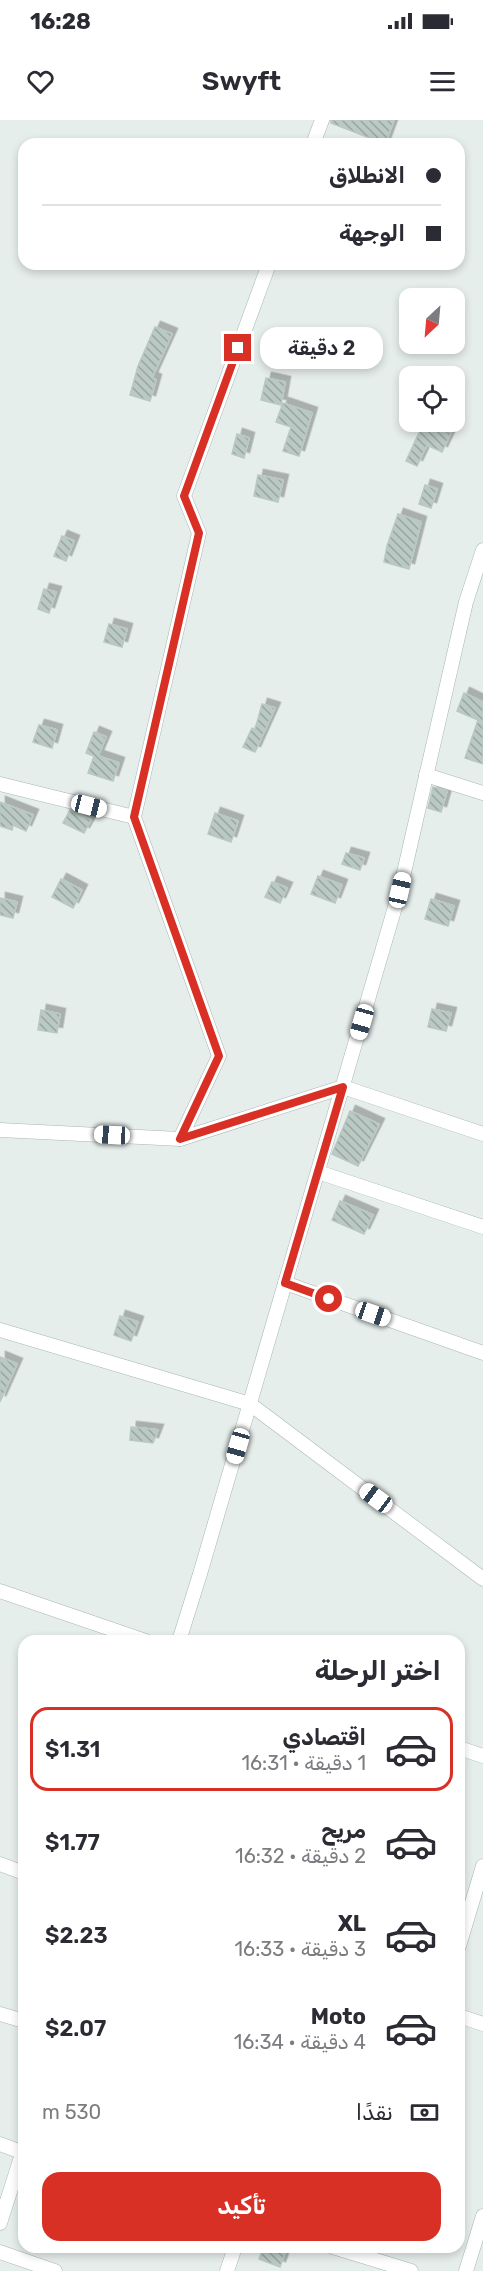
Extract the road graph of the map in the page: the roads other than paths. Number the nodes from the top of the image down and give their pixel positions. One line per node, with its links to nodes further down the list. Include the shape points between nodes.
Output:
1 (322, 120): 2 (street)
2 (315, 138)
3 (267, 270): 8 (street, via 184,496 199,533)
4 (483, 550): 5 (street, via 466,602)
5 (426, 775): 7 (street); 9 (street, via 400,890)
6 (0, 784): 8 (street)
7 (483, 793)
8 (134, 817): 12 (street, via 219,1056)
9 (343, 1087): 11 (street); 12 (street); 13 (street)
10 (0, 1130): 12 (street)
11 (483, 1134)
12 (180, 1139)
13 (318, 1172): 14 (street); 15 (street)
14 (483, 1227)
15 (285, 1283): 17 (street); 18 (street)
16 (0, 1330): 18 (street)
17 (483, 1353)
18 (250, 1404): 19 (street); 22 (street)
19 (483, 1579)
20 (0, 1591): 21 (street)
21 (128, 1635)
22 (181, 1635)
23 (465, 1750): 24 (street)
24 (483, 1756)
25 (0, 1864): 27 (street)
26 (483, 1866): 28 (street)
27 (18, 1870)
28 (465, 1926)
29 (0, 2014): 31 (street)
30 (465, 2018): 32 (street)
31 (18, 2019)
32 (483, 2024)
33 (0, 2144): 34 (street)
34 (18, 2149)
35 (18, 2167): 37 (street)
36 (483, 2216): 44 (street)
37 (0, 2223)
38 (0, 2252): 41 (street)
39 (233, 2253): 42 (street)
40 (352, 2253): 43 (street)
41 (56, 2271)
42 (227, 2271)
43 (411, 2271)
44 (466, 2271)

